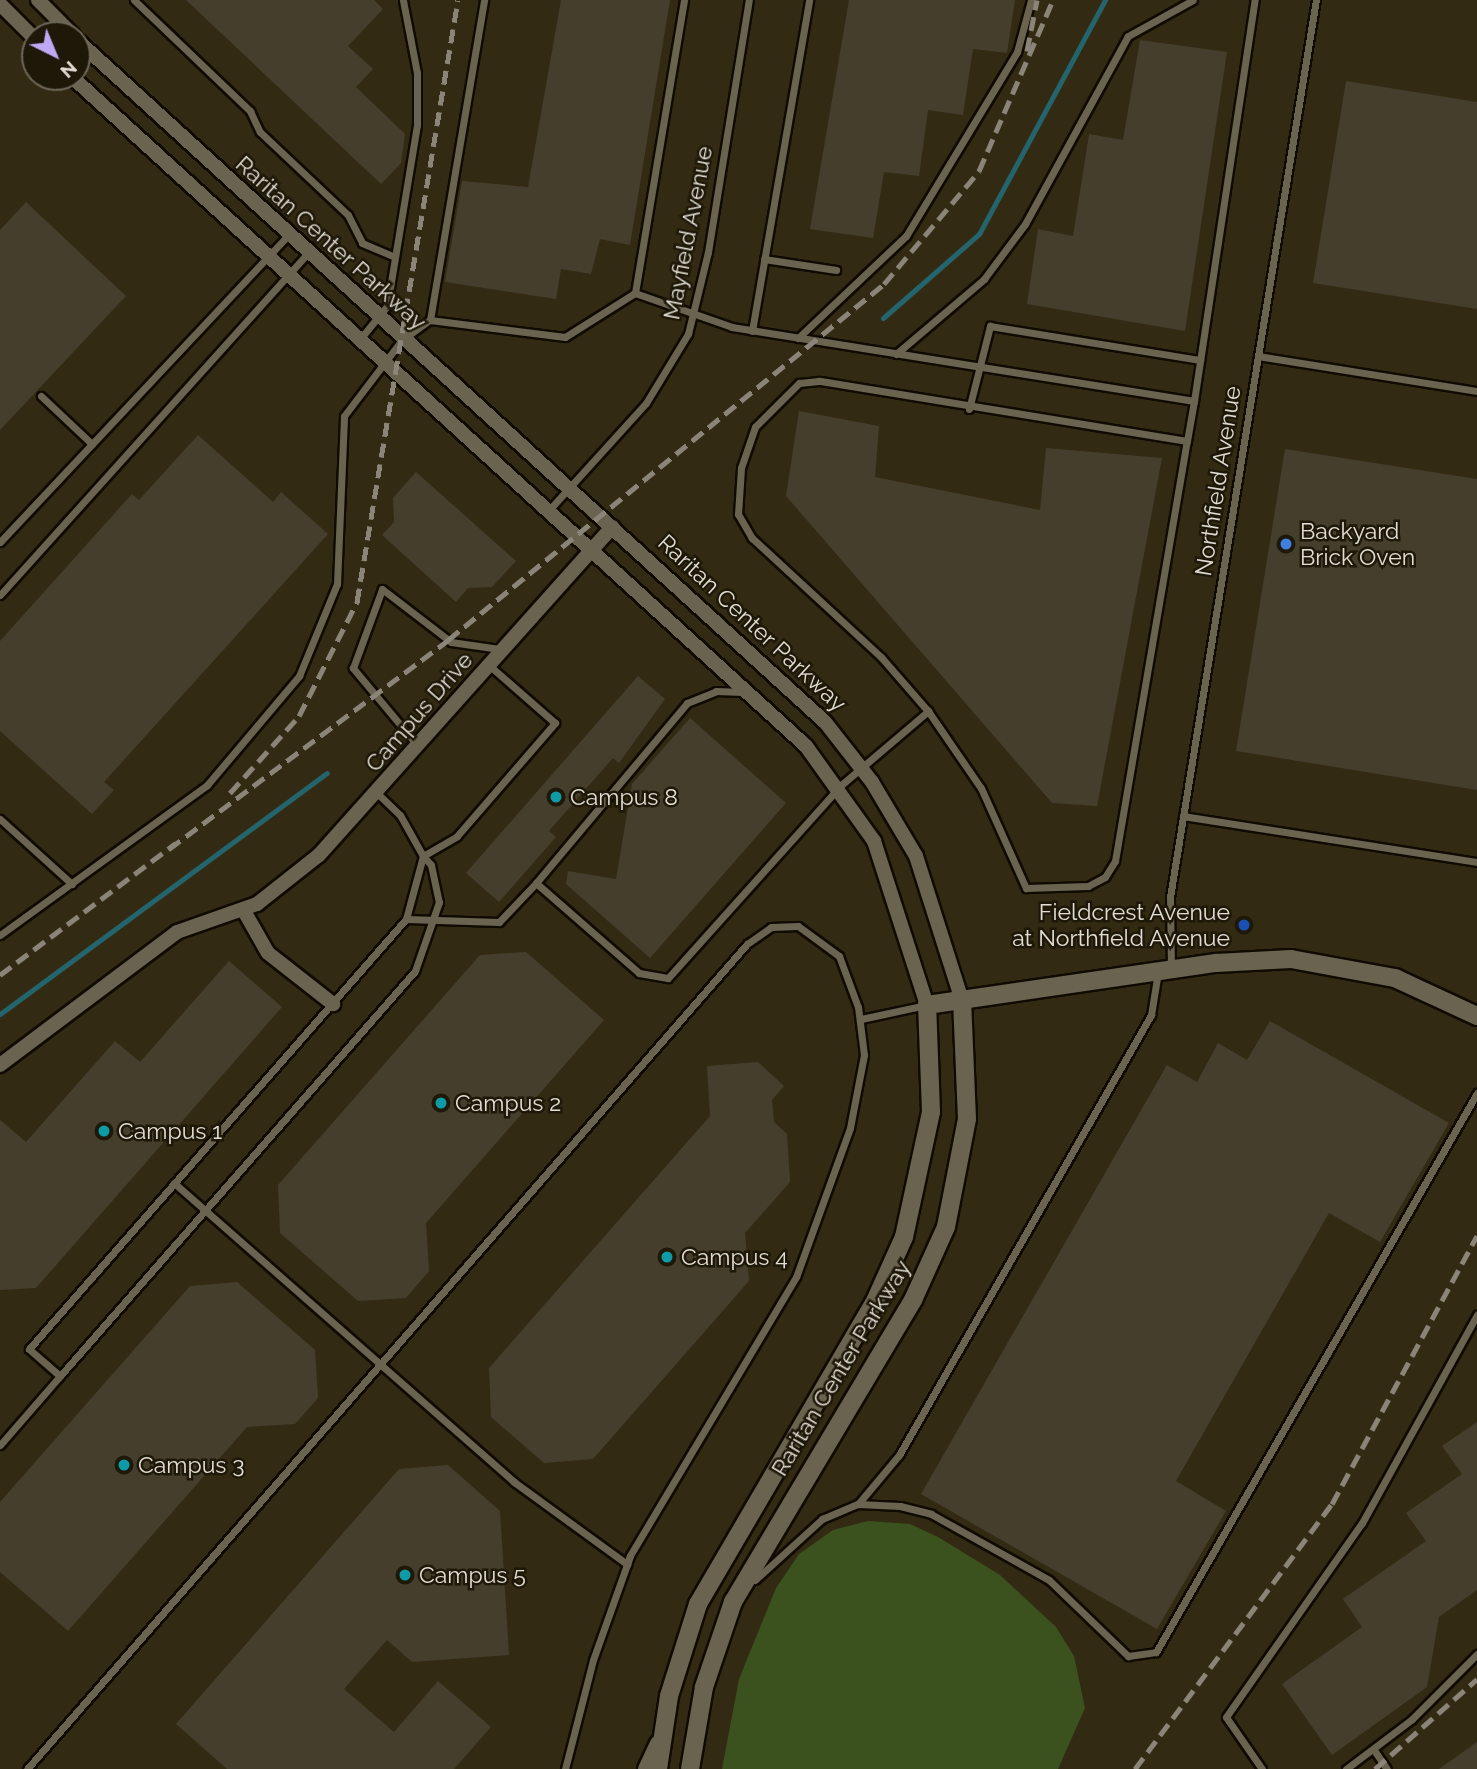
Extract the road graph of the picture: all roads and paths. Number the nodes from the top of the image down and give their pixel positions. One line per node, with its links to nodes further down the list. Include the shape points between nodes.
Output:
1 (38, 0): 13 (street)
2 (134, 0): 19 (lane, via 250,111 260,132 348,215 362,243)
3 (403, 0): 19 (lane, via 418,109)
4 (484, 0): 27 (lane)
5 (684, 0): 24 (lane)
6 (749, 0): 25 (lane, Mayfield Avenue)
7 (808, 0): 21 (lane)
8 (1031, 0): 29 (lane, via 1017,52 906,236)
9 (1193, 0): 32 (lane, via 1128,36 1025,224 984,279)
10 (1255, 0): 34 (lane)
11 (1317, 0): 33 (lane, Northfield Avenue)
12 (4, 6): 14 (street)
13 (58, 21)
14 (21, 25)
15 (91, 53): 17 (street, Raritan Center Parkway)
16 (87, 91): 20 (street, Raritan Center Parkway)
17 (287, 236): 18 (street, Raritan Center Parkway); 20 (lane)
18 (307, 254): 23 (lane); 26 (street, Raritan Center Parkway)
19 (392, 256): 26 (lane, via 387,306)
20 (268, 258): 23 (street, Raritan Center Parkway); 42 (lane)
21 (764, 259): 22 (lane); 28 (lane)
22 (836, 270)
23 (288, 276): 31 (street, Raritan Center Parkway); 48 (lane)
24 (635, 293): 25 (lane); 27 (lane, via 565,337)
25 (694, 315): 28 (lane); 43 (lane, Mayfield Avenue, via 661,384)
26 (379, 319): 30 (street, Raritan Center Parkway); 31 (lane)
27 (430, 320): 30 (lane)
28 (752, 331): 29 (lane)
29 (798, 338): 32 (lane)
30 (402, 340): 35 (lane); 43 (street, Raritan Center Parkway)
31 (359, 341): 35 (street, Raritan Center Parkway)
32 (896, 354): 36 (lane)
33 (1258, 356): 37 (lane); 57 (lane, Northfield Avenue)
34 (1200, 360): 36 (lane, via 990,326); 39 (lane)
35 (385, 363): 44 (street, Raritan Center Parkway); 62 (lane, via 344,416 337,584 299,676 218,775)
36 (978, 367): 39 (lane); 40 (lane)
37 (1477, 391)
38 (41, 396): 42 (lane)
39 (1194, 401): 41 (lane)
40 (969, 409): 41 (lane); 52 (lane, via 799,383 755,427 741,468 738,514 752,538 881,657)
41 (1187, 441): 52 (lane, via 1115,861 1105,877 1088,886 1026,888 981,788)
42 (92, 444): 46 (lane)
43 (569, 489): 44 (lane, Mayfield Avenue); 45 (street, Raritan Center Parkway)
44 (549, 510): 47 (street, Raritan Center Parkway)
45 (612, 527): 47 (street, Campus Drive); 54 (street, Raritan Center Parkway, via 779,675)
46 (0, 542)
47 (592, 550): 49 (street, Campus Drive); 51 (street, Raritan Center Parkway)
48 (0, 595)
49 (507, 647): 50 (street, Campus Drive); 53 (lane, via 456,645 382,589 353,668)
50 (490, 666): 53 (street, Campus Drive); 59 (lane, via 555,723 457,836)
51 (760, 702): 55 (street, Raritan Center Parkway); 61 (lane, via 724,690 687,703)
52 (928, 711): 54 (lane)
53 (419, 747): 56 (street, Campus Drive)
54 (861, 766): 55 (lane); 68 (street, Raritan Center Parkway, via 923,871)
55 (840, 786): 61 (lane, via 668,978 639,973); 70 (street, Raritan Center Parkway, via 887,872)
56 (378, 794): 59 (lane, via 400,815); 63 (street, Campus Drive, via 305,867)
57 (1183, 816): 60 (lane); 67 (lane, Northfield Avenue)
58 (0, 819): 62 (lane)
59 (423, 856): 64 (lane); 65 (lane, via 434,876)
60 (1477, 862)
61 (536, 883): 65 (lane, via 499,922)
62 (72, 884): 66 (lane)
63 (244, 911): 69 (street, via 268,953); 73 (street, Campus Drive, via 177,932)
64 (406, 919): 65 (lane); 69 (lane)
65 (435, 919): 76 (lane, via 415,971)
66 (0, 934)
67 (1164, 970): 68 (street); 71 (street, via 1257,959 1326,961 1412,984); 81 (lane, Northfield Avenue, via 1151,1015 899,1455)
68 (962, 1000): 70 (street); 83 (street, Raritan Center Parkway, via 967,1119 941,1241 913,1300)
69 (333, 1004): 75 (lane)
70 (928, 1005): 72 (lane); 85 (street, Raritan Center Parkway, via 931,1112 904,1237 860,1328 713,1574 686,1635)
71 (1477, 1016)
72 (861, 1019): 78 (lane, via 847,969 826,942 792,924 759,933); 82 (lane, via 864,1055 854,1115 810,1246)
73 (0, 1065)
74 (1477, 1093): 81 (lane, via 1156,1652 1128,1656 1049,1580 931,1514)
75 (174, 1184): 76 (lane); 79 (lane, via 29,1349)
76 (205, 1211): 78 (lane); 79 (lane)
77 (1477, 1315): 92 (lane, via 1362,1523 1226,1717)
78 (382, 1365): 82 (lane, via 514,1482); 87 (lane)
79 (60, 1376): 80 (lane)
80 (0, 1445)
81 (858, 1504): 83 (lane, via 806,1528)
82 (627, 1564): 88 (lane, via 593,1660)
83 (733, 1602): 91 (street, Raritan Center Parkway, via 704,1687)
84 (1477, 1654): 86 (lane)
85 (662, 1724): 89 (street); 90 (street, Raritan Center Parkway)
86 (1374, 1750): 93 (lane); 94 (lane)
87 (27, 1769)
88 (565, 1769)
89 (645, 1769)
90 (658, 1769)
91 (690, 1769)
92 (1262, 1769)
93 (1346, 1769)
94 (1387, 1769)

